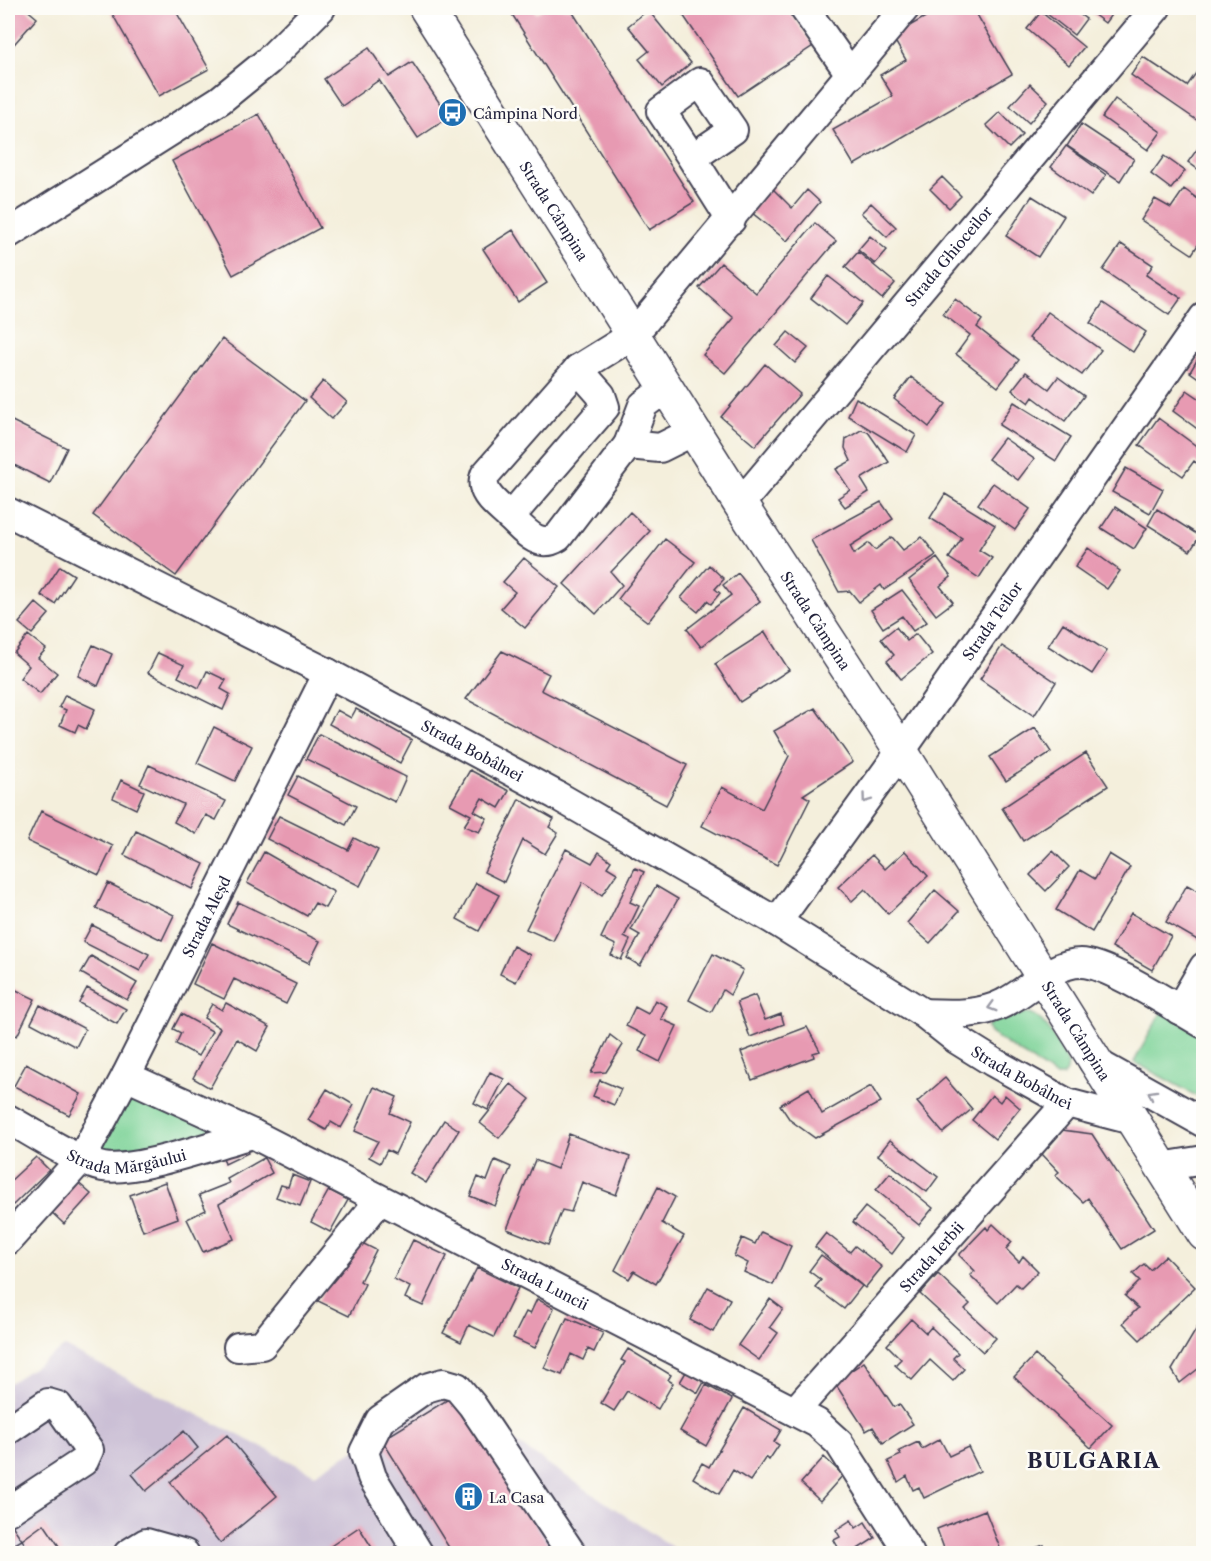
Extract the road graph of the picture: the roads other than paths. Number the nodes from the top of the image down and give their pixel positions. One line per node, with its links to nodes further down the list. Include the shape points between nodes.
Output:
1 (321, 8): 9 (street, via 268,61 220,100)
2 (426, 8): 11 (main road, Strada Câmpina)
3 (804, 8): 6 (street)
4 (905, 8): 6 (street)
5 (1156, 8): 16 (street, Strada Ghioceilor)
6 (851, 75): 8 (street)
7 (692, 158): 8 (street)
8 (731, 220): 11 (street)
9 (8, 234)
10 (1203, 316): 20 (street, Strada Teilor)
11 (633, 335): 12 (street); 13 (main road, Strada Câmpina)
12 (578, 369): 18 (street, via 601,395 605,407); 18 (street, via 485,474 485,491)
13 (666, 388): 14 (main road, Strada Câmpina); 15 (street, via 643,405)
14 (694, 431): 15 (street, via 660,448); 16 (main road, Strada Câmpina)
15 (628, 445): 18 (street, via 564,531 553,540 533,538)
16 (740, 504): 20 (main road, Strada Câmpina)
17 (8, 512): 19 (street, Strada Bobâlnei)
18 (510, 517)
19 (328, 673): 21 (street, Strada Bobâlnei, via 556,795); 28 (street, Strada Aleșd)
20 (901, 751): 21 (street, Strada Teilor, one-way to 21); 23 (main road, Strada Câmpina)
21 (777, 922): 25 (street, Strada Bobâlnei)
22 (1203, 967): 24 (street)
23 (1043, 979): 24 (street, via 1060,967 1080,963); 25 (street, one-way to 25, via 990,1009); 27 (main road, Strada Câmpina)
24 (1179, 1010): 26 (street)
25 (923, 1013): 29 (street, Strada Bobâlnei, via 956,1040)
26 (1203, 1024)
27 (1093, 1061): 31 (main road, Strada Câmpina); 32 (street, one-way to 27)
28 (126, 1076): 33 (street, Strada Luncii); 34 (street, Strada Aleșd)
29 (1067, 1103): 31 (street, Strada Bobâlnei); 41 (street, Strada Ierbii)
30 (8, 1119): 34 (street, Strada Mărgăului)
31 (1132, 1120): 36 (main road, Strada Câmpina)
32 (1203, 1123)
33 (253, 1134): 34 (street, Strada Mărgăului, via 123,1166 104,1167); 37 (street, Strada Luncii)
34 (82, 1158): 39 (street, Strada Aleșd)
35 (1203, 1160): 36 (street)
36 (1161, 1167): 38 (main road, Strada Câmpina)
37 (379, 1201): 40 (street, via 262,1345); 41 (street, Strada Luncii)
38 (1203, 1234)
39 (8, 1240)
40 (238, 1347)
41 (795, 1410): 48 (street, Strada Luncii, via 839,1443)
42 (8, 1430): 43 (street, via 48,1403 58,1406 89,1450 84,1461)
43 (8, 1510)
44 (128, 1554): 45 (street, via 146,1543)
45 (185, 1554)
46 (418, 1554): 47 (street, via 372,1477 364,1452 380,1420 426,1388 443,1383 457,1387 472,1405)
47 (572, 1554)
48 (910, 1554)

